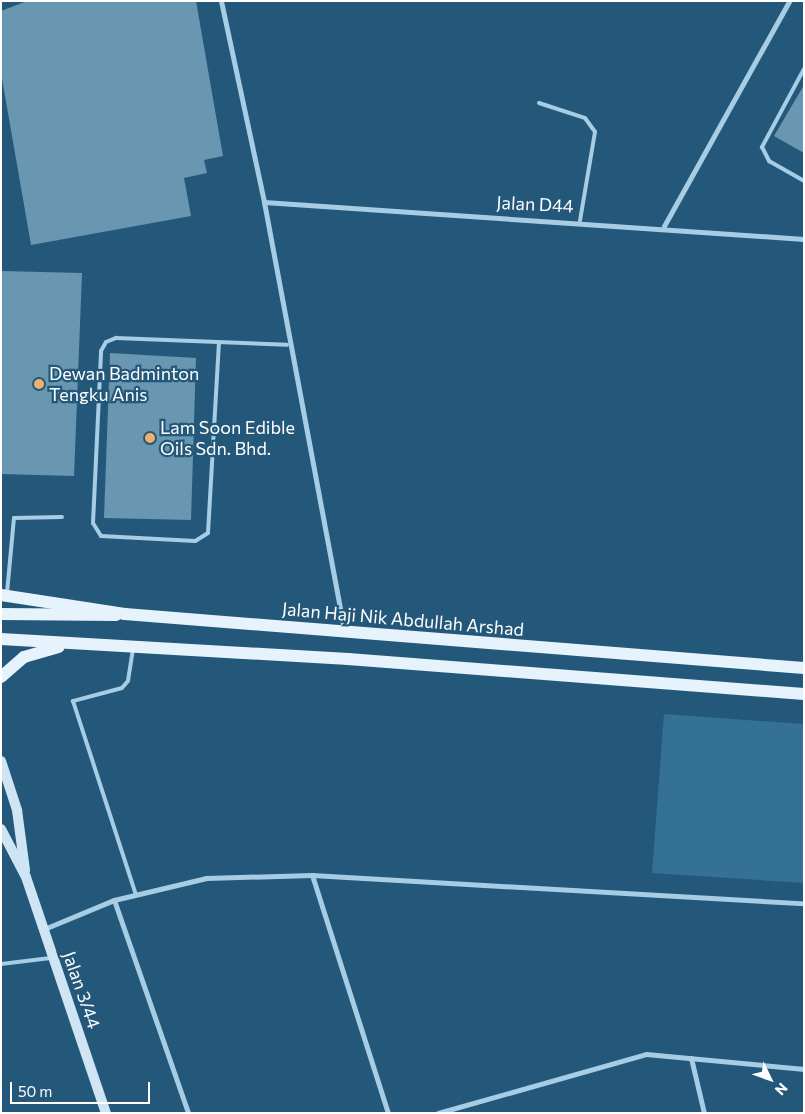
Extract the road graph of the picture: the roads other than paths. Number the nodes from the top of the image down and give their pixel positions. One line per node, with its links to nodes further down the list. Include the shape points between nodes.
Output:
1 (221, 1): 6 (street)
2 (789, 1): 8 (street)
3 (804, 68): 5 (lane, via 762,147 769,161)
4 (539, 104): 7 (lane, via 586,118 595,132)
5 (804, 181)
6 (264, 202): 7 (street, Jalan D44); 11 (street)
7 (580, 221): 8 (street, Jalan D44)
8 (664, 226): 9 (street, Jalan D44)
9 (804, 238)
10 (218, 342): 10 (lane, via 116,338 102,346 93,523 101,536 195,541 208,533); 11 (lane)
11 (288, 345): 16 (street)
12 (62, 517): 13 (lane, via 14,518)
13 (4, 595): 15 (main road, Jalan Haji Nik Abdullah Arshad)
14 (1, 614): 15 (main road, via 98,618)
15 (125, 614): 16 (main road, Jalan Haji Nik Abdullah Arshad)
16 (345, 632): 20 (main road, Jalan Haji Nik Abdullah Arshad)
17 (1, 639): 18 (main road, via 41,640)
18 (69, 646): 19 (main road); 21 (main road, via 43,648 24,657)
19 (133, 650): 22 (main road, via 348,660); 27 (lane, via 128,681 122,688 73,701)
20 (804, 668)
21 (1, 678)
22 (804, 694)
23 (1, 761): 26 (street, Jalan 3/44, via 17,810)
24 (1, 829): 26 (street, Jalan 3/44)
25 (312, 875): 27 (street, via 206,878); 29 (street); 37 (street)
26 (26, 877): 30 (street, Jalan 3/44)
27 (136, 895): 28 (street)
28 (114, 900): 30 (street); 36 (street)
29 (804, 903)
30 (44, 929): 31 (street, Jalan 3/44)
31 (54, 958): 32 (lane); 35 (street, Jalan 3/44)
32 (1, 964)
33 (691, 1058): 34 (street); 38 (street, via 646,1054); 39 (street)
34 (804, 1069)
35 (106, 1113)
36 (188, 1113)
37 (388, 1113)
38 (438, 1113)
39 (704, 1113)

